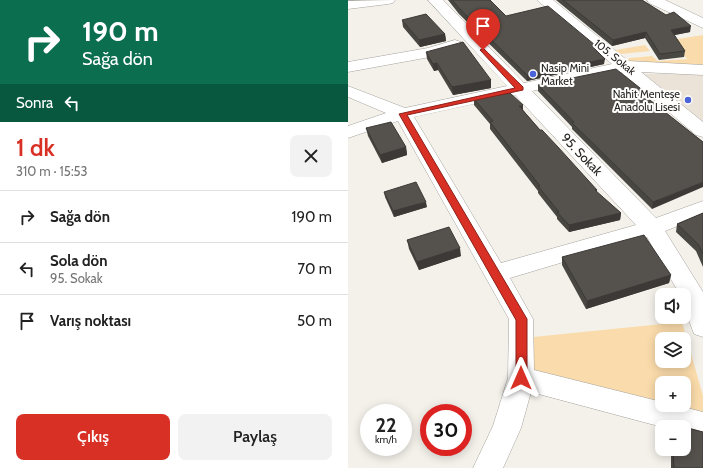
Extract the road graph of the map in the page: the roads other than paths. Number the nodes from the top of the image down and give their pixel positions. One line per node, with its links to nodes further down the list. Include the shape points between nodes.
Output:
1 (388, 0): 5 (street)
2 (435, 0): 7 (street, 95. Sokak)
3 (544, 0): 8 (street, 105. Sokak)
4 (654, 0): 6 (street)
5 (348, 5)
6 (703, 24)
7 (474, 40): 9 (street, via 430,52); 11 (street, 95. Sokak)
8 (625, 66): 10 (street); 11 (street); 14 (street, 105. Sokak)
9 (348, 67)
10 (703, 70)
11 (520, 89): 13 (street); 17 (street, 95. Sokak)
12 (348, 91): 13 (street)
13 (402, 114): 15 (street); 18 (street)
14 (703, 131)
15 (348, 132)
16 (703, 208): 17 (street)
17 (652, 228): 18 (street); 19 (street, 95. Sokak, via 690,289)
18 (494, 274): 20 (street, via 522,319)
19 (703, 327)
20 (521, 378): 21 (street); 22 (street, via 506,428)
21 (703, 425)
22 (488, 468)

